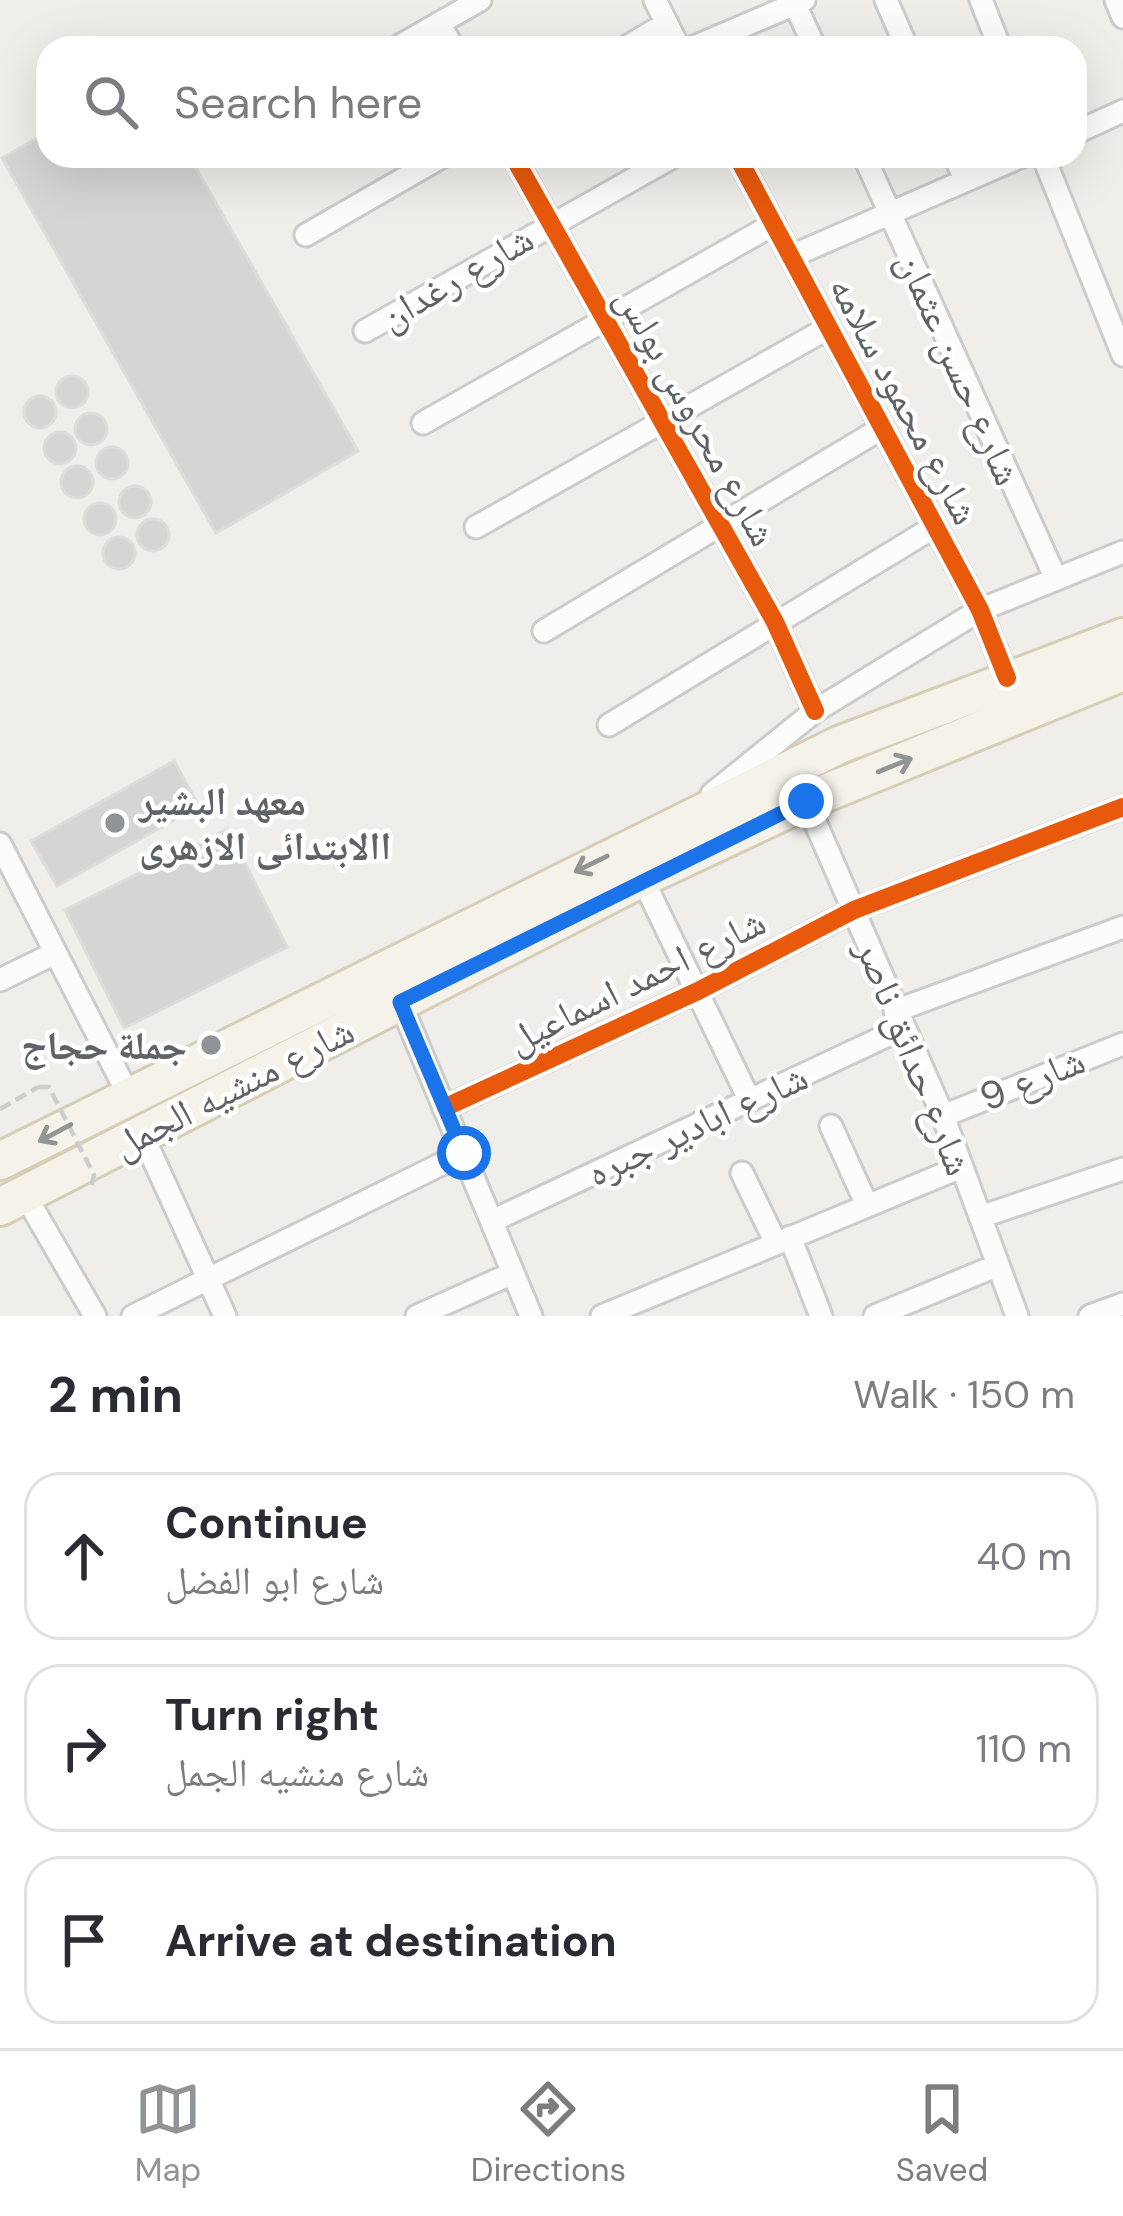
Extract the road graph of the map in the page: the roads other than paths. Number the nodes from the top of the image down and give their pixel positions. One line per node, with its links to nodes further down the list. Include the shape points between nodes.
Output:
1 (480, 0): 8 (street)
2 (656, 0): 9 (street)
3 (886, 0): 16 (street)
4 (981, 0): 17 (street)
5 (1116, 0): 7 (street)
6 (797, 1): 14 (street); 15 (street)
7 (1123, 17)
8 (439, 23): 10 (street); 11 (street)
9 (667, 23): 12 (street); 13 (street)
10 (417, 36)
11 (446, 36)
12 (646, 36)
13 (673, 36)
14 (719, 36)
15 (810, 36)
16 (902, 36)
17 (995, 36)
18 (1123, 111): 19 (street)
19 (1087, 128)
20 (422, 168): 32 (street)
21 (520, 168): 30 (street, شارع محروس بولس)
22 (652, 168): 30 (street, شارع رغدان)
23 (743, 168): 31 (street, شارع محمود سلامه)
24 (869, 168): 29 (street, شارع حسن عثمان)
25 (960, 168): 28 (street)
26 (994, 168): 28 (street)
27 (1048, 168): 37 (street)
28 (965, 180): 29 (street)
29 (890, 213): 33 (street); 45 (street, شارع حسن عثمان)
30 (551, 222): 34 (street, شارع محروس بولس); 36 (street, شارع رغدان)
31 (773, 224): 33 (street, شارع محمود سلامه); 34 (street)
32 (306, 235)
33 (792, 256): 35 (street, شارع محمود سلامه)
34 (605, 319): 38 (street, شارع محروس بولس); 39 (street)
35 (828, 328): 38 (street); 40 (street, شارع محمود سلامه)
36 (365, 331)
37 (1123, 356)
38 (662, 420): 41 (street, شارع محروس بولس); 42 (street)
39 (423, 423)
40 (882, 428): 41 (street); 43 (street, شارع محمود سلامه)
41 (720, 524): 47 (street, شارع محروس بولس); 48 (street)
42 (476, 526)
43 (934, 526): 46 (street, شارع محمود سلامه); 47 (street)
44 (1123, 552): 45 (street)
45 (1056, 579): 46 (street)
46 (980, 610): 51 (street, شارع محمود سلامه); 52 (street)
47 (775, 622): 52 (street, شارع محروس بولس); 53 (street)
48 (544, 631)
49 (1123, 637): 51 (main road, شارع منشيه الجمل)
50 (1123, 672): 54 (main road, شارع منشيه الجمل, one-way to 50)
51 (1007, 678): 56 (main road, شارع منشيه الجمل, via 839,745)
52 (815, 711): 56 (street)
53 (609, 724)
54 (806, 801): 59 (main road, شارع منشيه الجمل); 60 (street, شارع حدائق ناصر)
55 (1123, 807): 60 (street, شارع احمد اسماعيل)
56 (672, 826): 68 (main road, شارع منشيه الجمل, one-way to 68)
57 (0, 844): 58 (street)
58 (7, 876): 62 (street)
59 (642, 878): 64 (street); 65 (main road, شارع منشيه الجمل)
60 (854, 910): 64 (street, شارع احمد اسماعيل); 66 (street, شارع حدائق ناصر)
61 (1123, 927): 66 (street, شارع ابادير جبره)
62 (53, 954): 63 (street); 68 (street)
63 (0, 980)
64 (698, 991): 69 (street); 70 (street, شارع احمد اسماعيل)
65 (400, 1002): 70 (street); 73 (main road, شارع منشيه الجمل)
66 (899, 1020): 69 (street, شارع ابادير جبره); 71 (street, شارع حدائق ناصر)
67 (1123, 1044): 71 (street, شارع 9)
68 (128, 1094): 75 (main road, شارع منشيه الجمل, one-way to 75)
69 (749, 1099): 82 (street, شارع ابادير جبره)
70 (446, 1107): 74 (street)
71 (943, 1116): 76 (street, شارع حدائق ناصر)
72 (831, 1126): 80 (street)
73 (142, 1135): 79 (main road, شارع منشيه الجمل); 86 (street)
74 (464, 1153): 82 (street); 86 (street)
75 (0, 1161)
76 (961, 1167): 80 (street); 81 (street, شارع حدائق ناصر)
77 (1123, 1168): 81 (street)
78 (742, 1173): 83 (street)
79 (12, 1201): 88 (street)
80 (867, 1205): 83 (street)
81 (980, 1217): 84 (street, شارع حدائق ناصر)
82 (492, 1221): 85 (street)
83 (783, 1240): 93 (street); 94 (street)
84 (998, 1265): 95 (street); 96 (street, شارع حدائق ناصر)
85 (513, 1273): 91 (street); 92 (street)
86 (207, 1278): 89 (street); 90 (street)
87 (1123, 1304): 97 (street)
88 (95, 1316)
89 (133, 1316)
90 (225, 1316)
91 (418, 1316)
92 (530, 1316)
93 (602, 1316)
94 (821, 1316)
95 (875, 1316)
96 (1017, 1316)
97 (1090, 1316)

